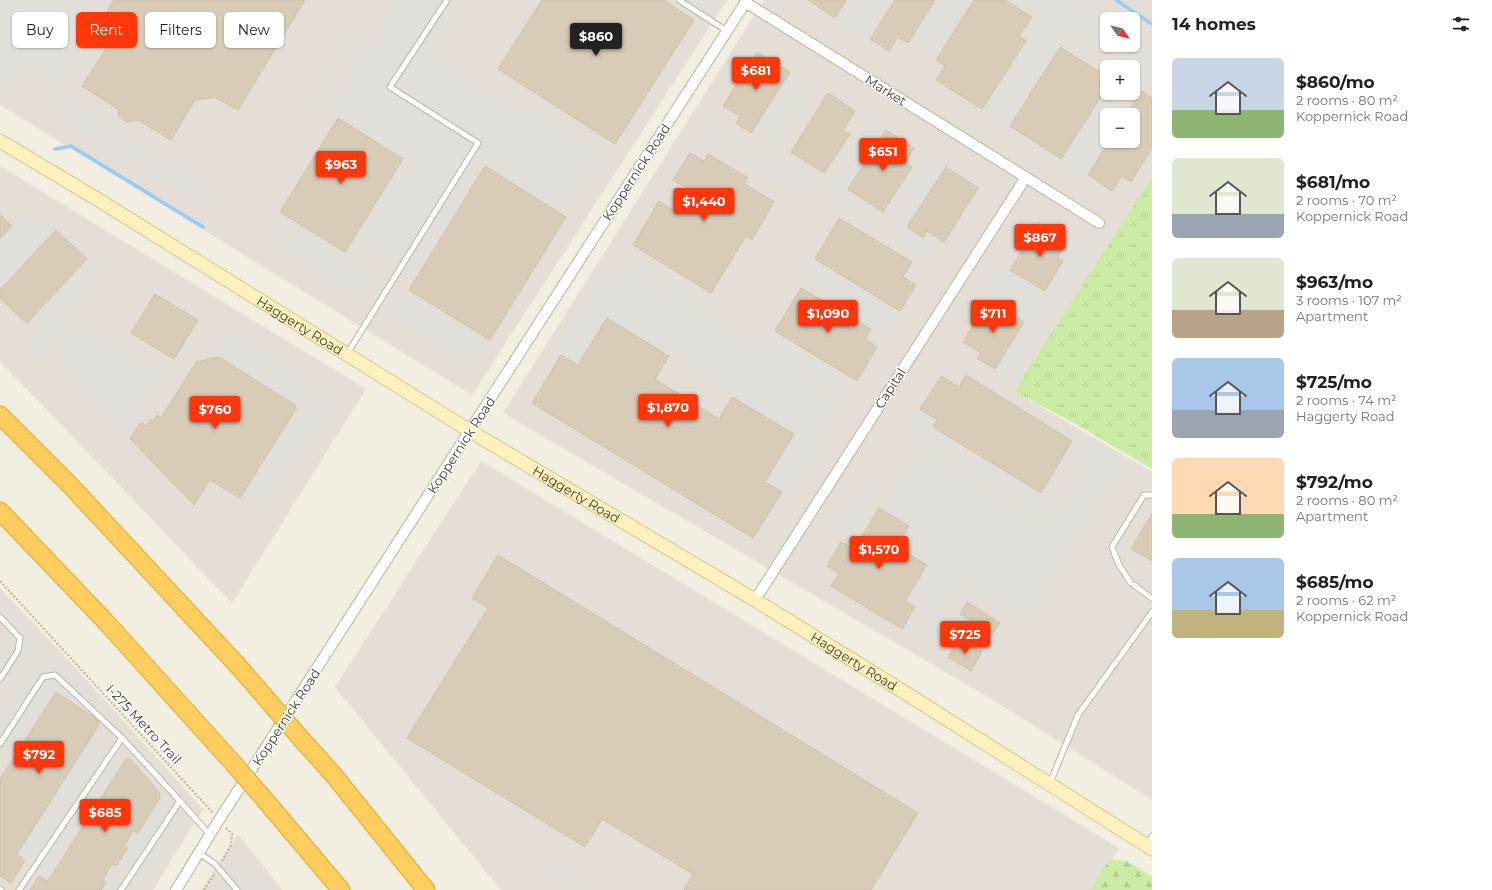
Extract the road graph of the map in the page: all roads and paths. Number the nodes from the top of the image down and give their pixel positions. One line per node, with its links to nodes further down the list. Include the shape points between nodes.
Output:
1 (448, 0): 8 (lane, via 390,87 478,143)
2 (679, 0): 4 (lane)
3 (746, 1): 4 (street, Koppernick Road); 6 (street, Market)
4 (727, 31): 10 (street, Koppernick Road)
5 (0, 141): 8 (main road, Haggerty Road)
6 (1026, 177): 7 (street, Market); 15 (street, Capital)
7 (1099, 222)
8 (347, 354): 10 (main road, Haggerty Road)
9 (0, 415): 34 (highway, bridge, via 69,484 240,668 332,773)
10 (470, 431): 15 (main road, Haggerty Road); 23 (street, Koppernick Road)
11 (1152, 495): 14 (lane, via 1144,495 1112,547 1119,565 1131,583)
12 (0, 511): 33 (highway, bridge, via 105,620 233,763)
13 (0, 580): 23 (path, I-275 Metro Trail)
14 (1152, 598)
15 (755, 600): 21 (main road, Haggerty Road)
16 (1152, 612): 21 (lane, via 1078,715)
17 (0, 617): 18 (lane, via 20,638 18,651)
18 (0, 679)
19 (122, 738): 20 (lane, via 55,675 43,677); 22 (lane); 28 (lane)
20 (0, 744)
21 (1050, 784): 25 (main road, Haggerty Road)
22 (180, 801): 24 (lane); 29 (lane)
23 (219, 820): 24 (street, Koppernick Road); 27 (path, I-275 Metro Trail, via 232,834 231,845)
24 (210, 835): 26 (street, Koppernick Road)
25 (1150, 844)
26 (199, 853): 27 (lane); 30 (street, Koppernick Road)
27 (218, 868): 31 (path, I-275 Metro Trail); 32 (lane)
28 (19, 890)
29 (121, 890)
30 (176, 890)
31 (204, 890)
32 (237, 890)
33 (341, 890)
34 (426, 890)

